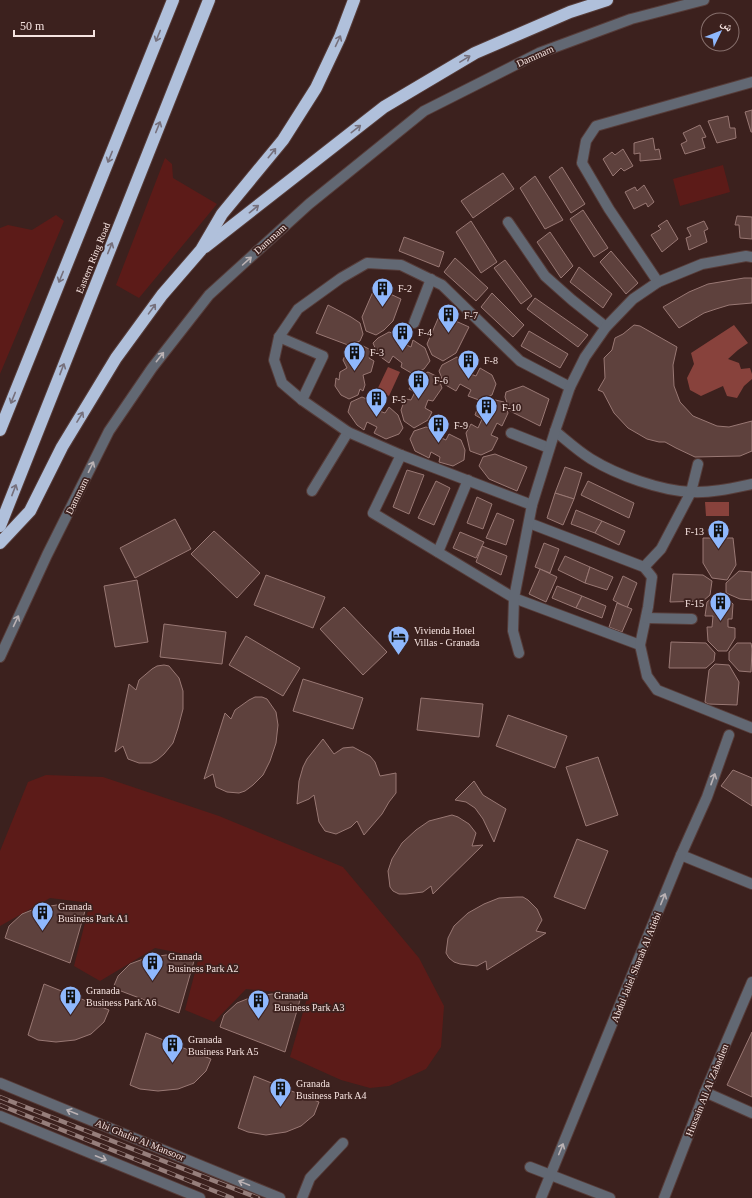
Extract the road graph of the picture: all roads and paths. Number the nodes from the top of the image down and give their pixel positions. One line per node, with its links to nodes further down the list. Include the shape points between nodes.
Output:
1 (172, 0): 17 (highway, one-way to 17)
2 (209, 0): 30 (highway, Eastern Ring Road, one-way to 2)
3 (354, 0): 8 (highway, one-way to 3, via 222,214 283,140 316,88)
4 (607, 0): 8 (highway, one-way to 4, via 384,107 475,53 570,12)
5 (704, 0): 39 (street, Dammam, one-way to 5, via 109,431 152,368 209,295 309,204 424,111 539,53 631,19)
6 (752, 82): 11 (street, via 596,126 586,141 582,162 609,209)
7 (508, 222): 13 (street, via 545,276)
8 (201, 250): 31 (highway, one-way to 8, via 30,511 62,447 116,358 162,295)
9 (752, 257): 11 (street, via 702,264)
10 (431, 279): 12 (street); 14 (street, via 401,265 367,263 298,309); 15 (street, via 442,285 520,362)
11 (658, 282): 13 (street, via 634,298)
12 (414, 323)
13 (606, 327): 15 (street, via 585,357)
14 (279, 337): 16 (street, via 274,360 282,383); 16 (street, via 323,356)
15 (570, 387): 18 (street)
16 (302, 400): 19 (street)
17 (0, 430)
18 (555, 431): 21 (street); 27 (street, via 590,459 627,477 660,487)
19 (348, 432): 22 (street); 26 (street)
20 (511, 433): 21 (street)
21 (550, 448): 28 (street)
22 (401, 455): 24 (street); 32 (street, via 373,513)
23 (698, 464): 27 (street)
24 (468, 480): 28 (street); 32 (street)
25 (751, 486): 27 (street)
26 (312, 491)
27 (691, 492): 33 (street, via 662,549)
28 (532, 505): 29 (street)
29 (529, 523): 33 (street); 34 (street)
30 (0, 526)
31 (0, 543)
32 (438, 552): 34 (street)
33 (644, 567): 35 (street, via 652,577)
34 (514, 598): 37 (street); 38 (street, via 513,631)
35 (646, 618): 36 (street); 37 (street)
36 (692, 619)
37 (640, 645): 40 (street, via 646,676 657,690)
38 (519, 653)
39 (0, 657)
40 (752, 728)
41 (729, 735): 42 (street, Abdul Jaliel Sharah Al Atiebi, one-way to 41, via 707,796)
42 (681, 855): 43 (street); 52 (street, Abdul Jaliel Sharah Al Atiebi, one-way to 42)
43 (752, 884)
44 (752, 982): 45 (street, Hussain Ali Al Zabadien)
45 (748, 1001): 47 (street, Hussain Ali Al Zabadien)
46 (0, 1083): 54 (street, Abi Ghafar Al Mansoor, one-way to 46)
47 (705, 1092): 48 (street); 58 (street, Hussain Ali Al Zabadien)
48 (752, 1113)
49 (0, 1116): 53 (street, one-way to 53)
50 (343, 1143): 55 (street, via 310,1178)
51 (530, 1167): 52 (street)
52 (551, 1175): 56 (street, Abdul Jaliel Sharah Al Atiebi); 57 (street)
53 (200, 1198)
54 (280, 1198)
55 (302, 1198)
56 (541, 1198)
57 (610, 1198)
58 (664, 1198)

